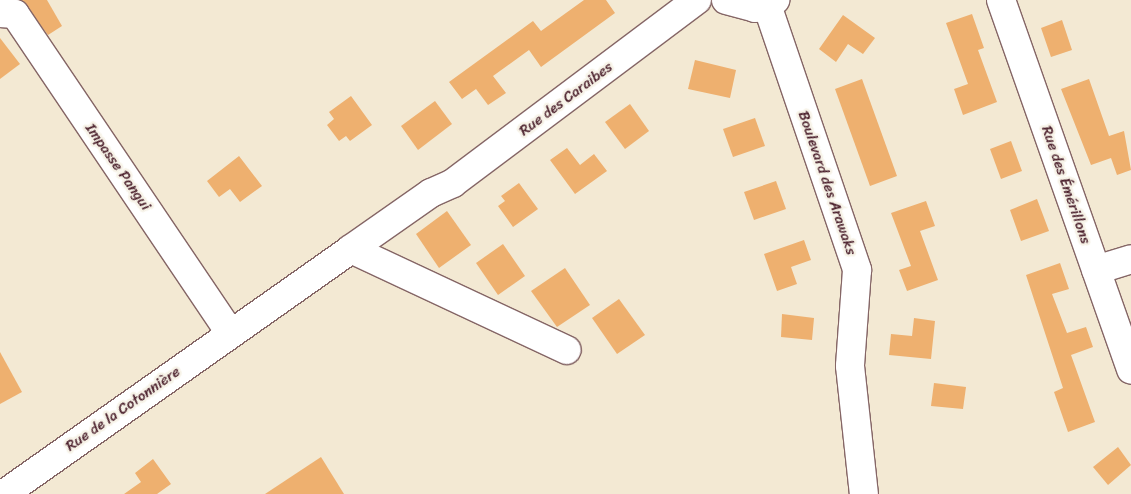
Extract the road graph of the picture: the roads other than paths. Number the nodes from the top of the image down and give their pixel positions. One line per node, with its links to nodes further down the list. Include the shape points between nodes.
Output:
1 (698, 0): 6 (street, Rue des Caraibes, via 453,183 431,193)
2 (726, 0): 4 (street, via 743,7)
3 (1000, 0): 8 (street, Rue des Émérillons)
4 (771, 2): 13 (street, Boulevard des Arawaks, via 857,270 850,366)
5 (0, 13): 9 (street, Impasse Pangui, via 15,14)
6 (351, 249): 9 (street, Rue de la Cotonnière); 10 (street)
7 (1131, 259): 8 (street)
8 (1096, 270): 11 (street, Rue des Émérillons)
9 (237, 328): 12 (street, Rue de la Cotonnière)
10 (567, 350)
11 (1131, 370)
12 (7, 493)
13 (864, 494)

